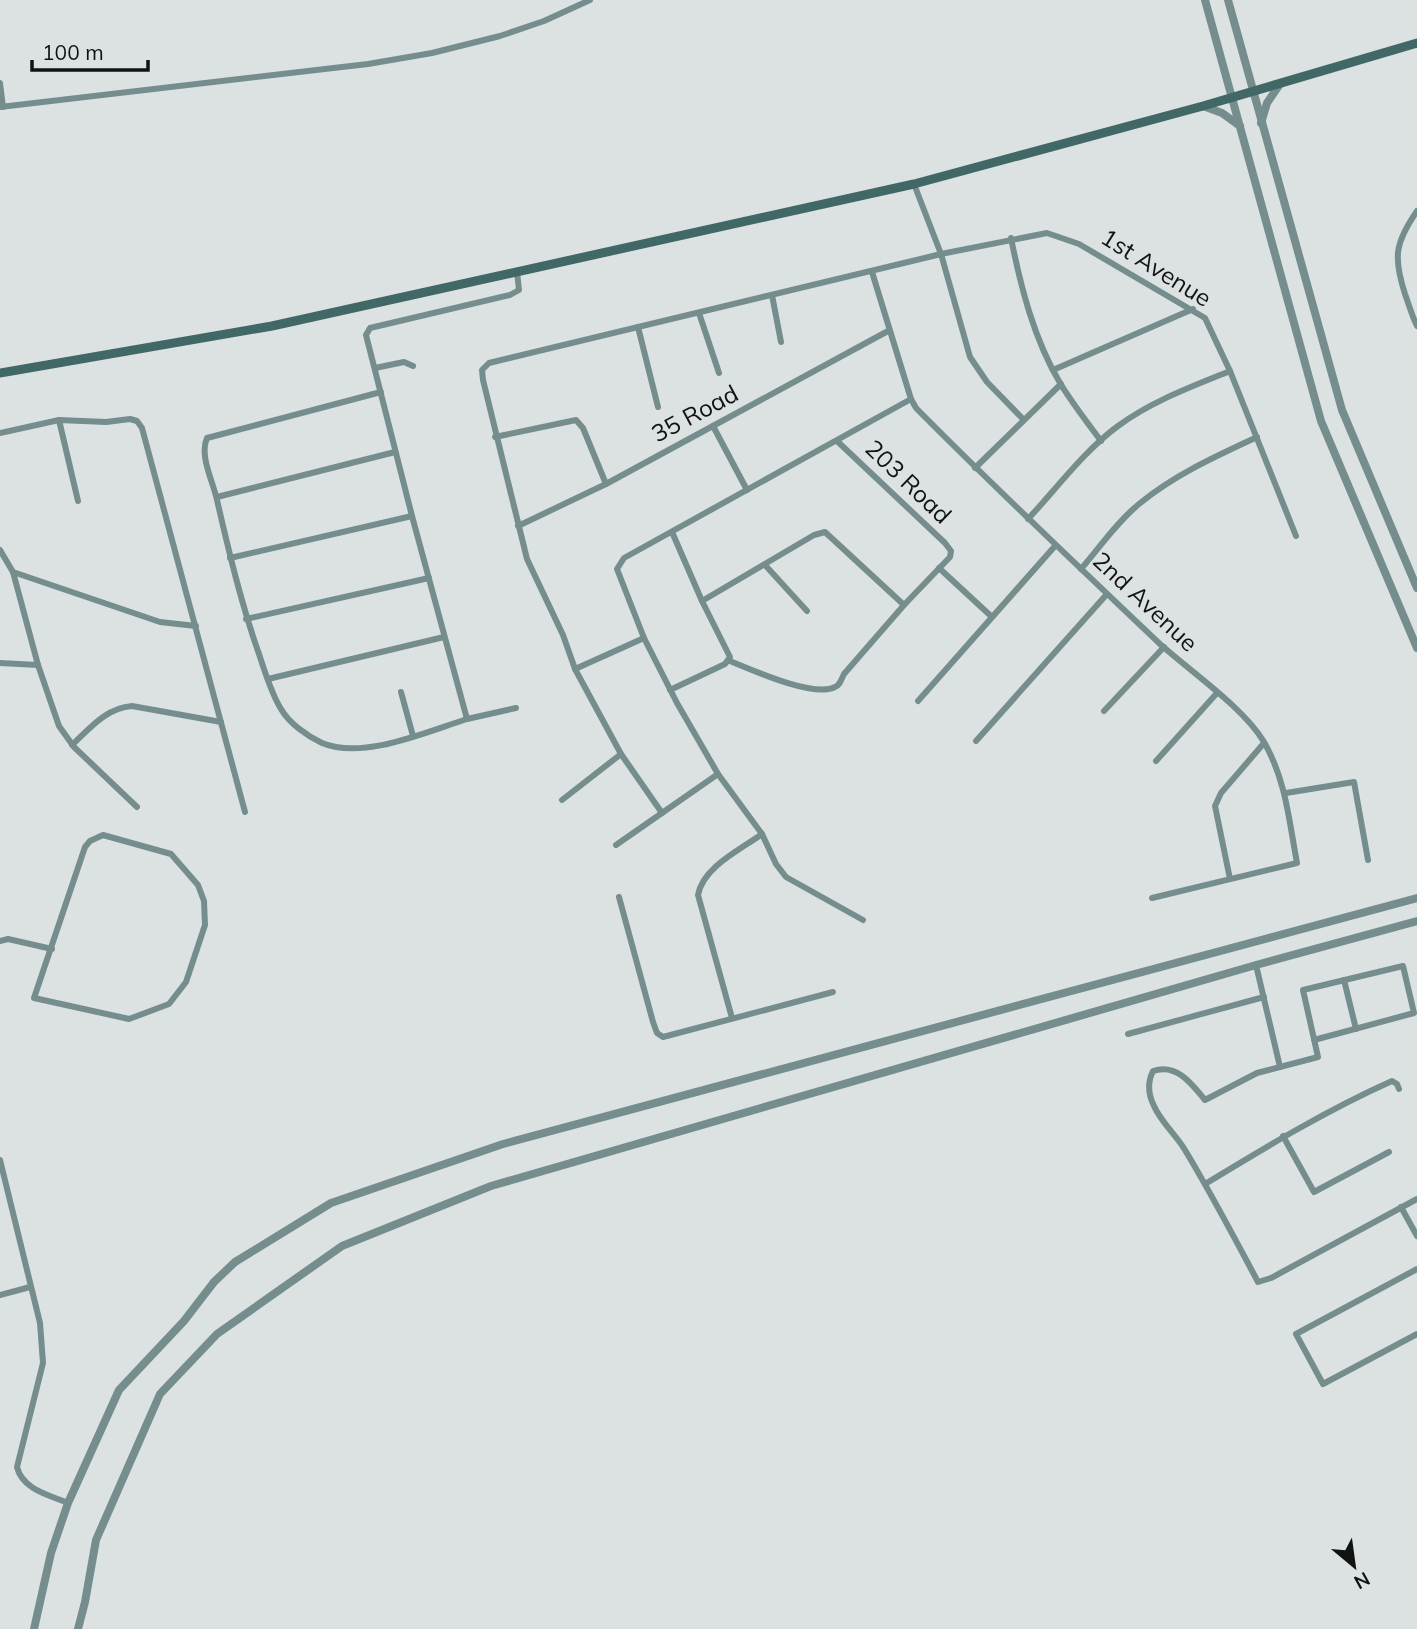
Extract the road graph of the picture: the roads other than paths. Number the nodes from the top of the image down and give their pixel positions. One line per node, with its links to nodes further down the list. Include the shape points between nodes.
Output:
1 (590, 0): 10 (street, via 500,36 432,53)
2 (1205, 0): 8 (street)
3 (1228, 0): 7 (street)
4 (1417, 43): 6 (main road)
5 (0, 83): 10 (street)
6 (1280, 84): 7 (main road); 11 (street)
7 (1252, 92): 8 (main road); 11 (street)
8 (1232, 97): 9 (main road); 12 (street)
9 (1203, 106): 12 (street); 13 (main road)
10 (1, 107)
11 (1261, 123): 63 (street, via 1342,410)
12 (1241, 127): 74 (street, via 1321,421)
13 (914, 184): 16 (street); 17 (main road)
14 (1417, 211): 22 (street, via 1403,232 1396,255)
15 (1011, 238): 16 (street, 1st Avenue); 20 (street, 1st Avenue, via 1047,233 1079,244); 28 (street, via 1033,323)
16 (941, 254): 18 (street, 1st Avenue); 36 (street, via 970,357)
17 (517, 272): 27 (street, via 519,290 510,295 370,328 366,335); 30 (main road, via 272,326)
18 (872, 272): 19 (street, 1st Avenue); 24 (street, 2nd Avenue)
19 (772, 295): 21 (street, 1st Avenue); 25 (street)
20 (1193, 309): 28 (street); 29 (street, 1st Avenue, via 1205,318)
21 (699, 313): 23 (street, 1st Avenue); 31 (street)
22 (1417, 326)
23 (638, 327): 35 (street); 40 (street, 1st Avenue, via 485,366 482,374)
24 (888, 331): 34 (street, 2nd Avenue); 38 (street, 35 Road)
25 (781, 342)
26 (413, 366): 27 (street, via 404,362)
27 (375, 368): 33 (street)
28 (1053, 370): 32 (street)
29 (1230, 371): 41 (street, 1st Avenue); 43 (street, via 1156,402)
30 (0, 373)
31 (719, 373)
32 (1061, 384): 36 (street); 43 (street)
33 (381, 392): 44 (street); 48 (street, via 207,438 203,449)
34 (911, 400): 42 (street); 45 (street, 2nd Avenue)
35 (658, 407)
36 (1023, 419): 45 (street)
37 (60, 420): 39 (street); 49 (street); 70 (street, via 130,419 142,428)
38 (713, 426): 46 (street, 35 Road); 47 (street)
39 (0, 433)
40 (495, 437): 46 (street, via 576,420); 52 (street)
41 (1256, 437): 54 (street, 1st Avenue); 60 (street, via 1199,464 1152,494)
42 (838, 441): 47 (street); 59 (street, 203 Road, via 951,551)
43 (1101, 441): 51 (street)
44 (395, 452): 48 (street); 50 (street)
45 (975, 468): 51 (street, 2nd Avenue)
46 (606, 484): 52 (street, 35 Road)
47 (747, 490): 53 (street)
48 (217, 497): 57 (street)
49 (78, 501)
50 (412, 516): 57 (street); 62 (street)
51 (1028, 519): 55 (street, 2nd Avenue)
52 (518, 526): 78 (street, via 527,559)
53 (672, 532): 65 (street); 72 (street, via 624,558 617,569)
54 (1296, 536)
55 (1055, 546): 60 (street, 2nd Avenue); 68 (street)
56 (0, 550): 61 (street)
57 (230, 558): 69 (street)
58 (765, 565): 65 (street); 66 (street, via 825,532); 67 (street)
59 (939, 568): 66 (street); 68 (street)
60 (1081, 569): 64 (street, 2nd Avenue)
61 (13, 572): 70 (street, via 160,622); 77 (street)
62 (429, 578): 69 (street); 71 (street)
63 (1417, 588)
64 (1107, 594): 73 (street, 2nd Avenue); 89 (street)
65 (702, 601): 75 (street)
66 (904, 604): 75 (street, via 833,689 791,684)
67 (807, 611)
68 (992, 617): 83 (street)
69 (246, 619): 79 (street)
70 (196, 626): 87 (street)
71 (444, 637): 79 (street); 86 (street)
72 (644, 638): 78 (street); 80 (street)
73 (1164, 647): 82 (street, 2nd Avenue); 85 (street)
74 (1417, 648)
75 (730, 661): 80 (street)
76 (0, 663): 77 (street)
77 (38, 665): 91 (street, via 58,726)
78 (575, 669): 92 (street)
79 (268, 679): 88 (street, via 281,710 321,742 351,749)
80 (670, 690): 94 (street)
81 (401, 692): 88 (street)
82 (1217, 693): 90 (street, 2nd Avenue); 93 (street)
83 (918, 701)
84 (516, 708): 86 (street)
85 (1104, 711)
86 (467, 719): 88 (street)
87 (221, 722): 91 (street, via 119,707); 98 (street)
88 (413, 736)
89 (976, 741)
90 (1265, 743): 95 (street, 2nd Avenue); 103 (street, via 1221,793 1215,807)
91 (72, 745): 97 (street)
92 (621, 754): 96 (street); 99 (street)
93 (1156, 761)
94 (718, 774): 99 (street); 100 (street)
95 (1286, 793): 102 (street, via 1354,782); 103 (street, 2nd Avenue, via 1297,863)
96 (562, 800)
97 (137, 807)
98 (245, 811)
99 (662, 813): 101 (street)
100 (762, 834): 107 (street, via 786,877); 115 (street, via 707,874 699,887)
101 (616, 845)
102 (1368, 860)
103 (1230, 879): 105 (street)
104 (620, 897): 115 (street, via 657,1033 671,1037)
105 (1152, 898)
106 (1417, 898): 133 (street, via 503,1144 331,1203 235,1262 119,1390)
107 (863, 920)
108 (1417, 921): 111 (street)
109 (0, 941): 110 (street)
110 (52, 949): 110 (street, via 34,998 129,1019 169,1004 186,982 205,925 198,885 171,854 116,837 96,837 85,847)
111 (1256, 965): 114 (street); 135 (street, via 491,1186 342,1246 217,1334 160,1394 96,1540)
112 (1344, 980): 116 (street); 116 (street, via 1403,966 1415,1013); 118 (street, via 1303,990)
113 (833, 992): 115 (street)
114 (1265, 997): 117 (street); 119 (street)
115 (732, 1018)
116 (1356, 1029): 118 (street)
117 (1128, 1034)
118 (1314, 1040): 119 (street, via 1318,1057)
119 (1280, 1067): 124 (street, via 1257,1073 1205,1100 1183,1074 1153,1071 1148,1081 1155,1108)
120 (1399, 1089): 121 (street, via 1392,1081)
121 (1283, 1136): 122 (street, via 1314,1192); 124 (street)
122 (1389, 1152)
123 (0, 1160): 125 (street)
124 (1205, 1184): 127 (street, via 1258,1282)
125 (3, 1186): 130 (street)
126 (1417, 1199): 127 (street)
127 (1401, 1207): 128 (street)
128 (1417, 1236)
129 (1417, 1269): 132 (street, via 1296,1334 1323,1384)
130 (30, 1287): 131 (street); 133 (street, via 40,1324 43,1363 17,1467 25,1484)
131 (0, 1296)
132 (1417, 1335)
133 (68, 1503): 134 (street)
134 (34, 1629)
135 (78, 1629)

